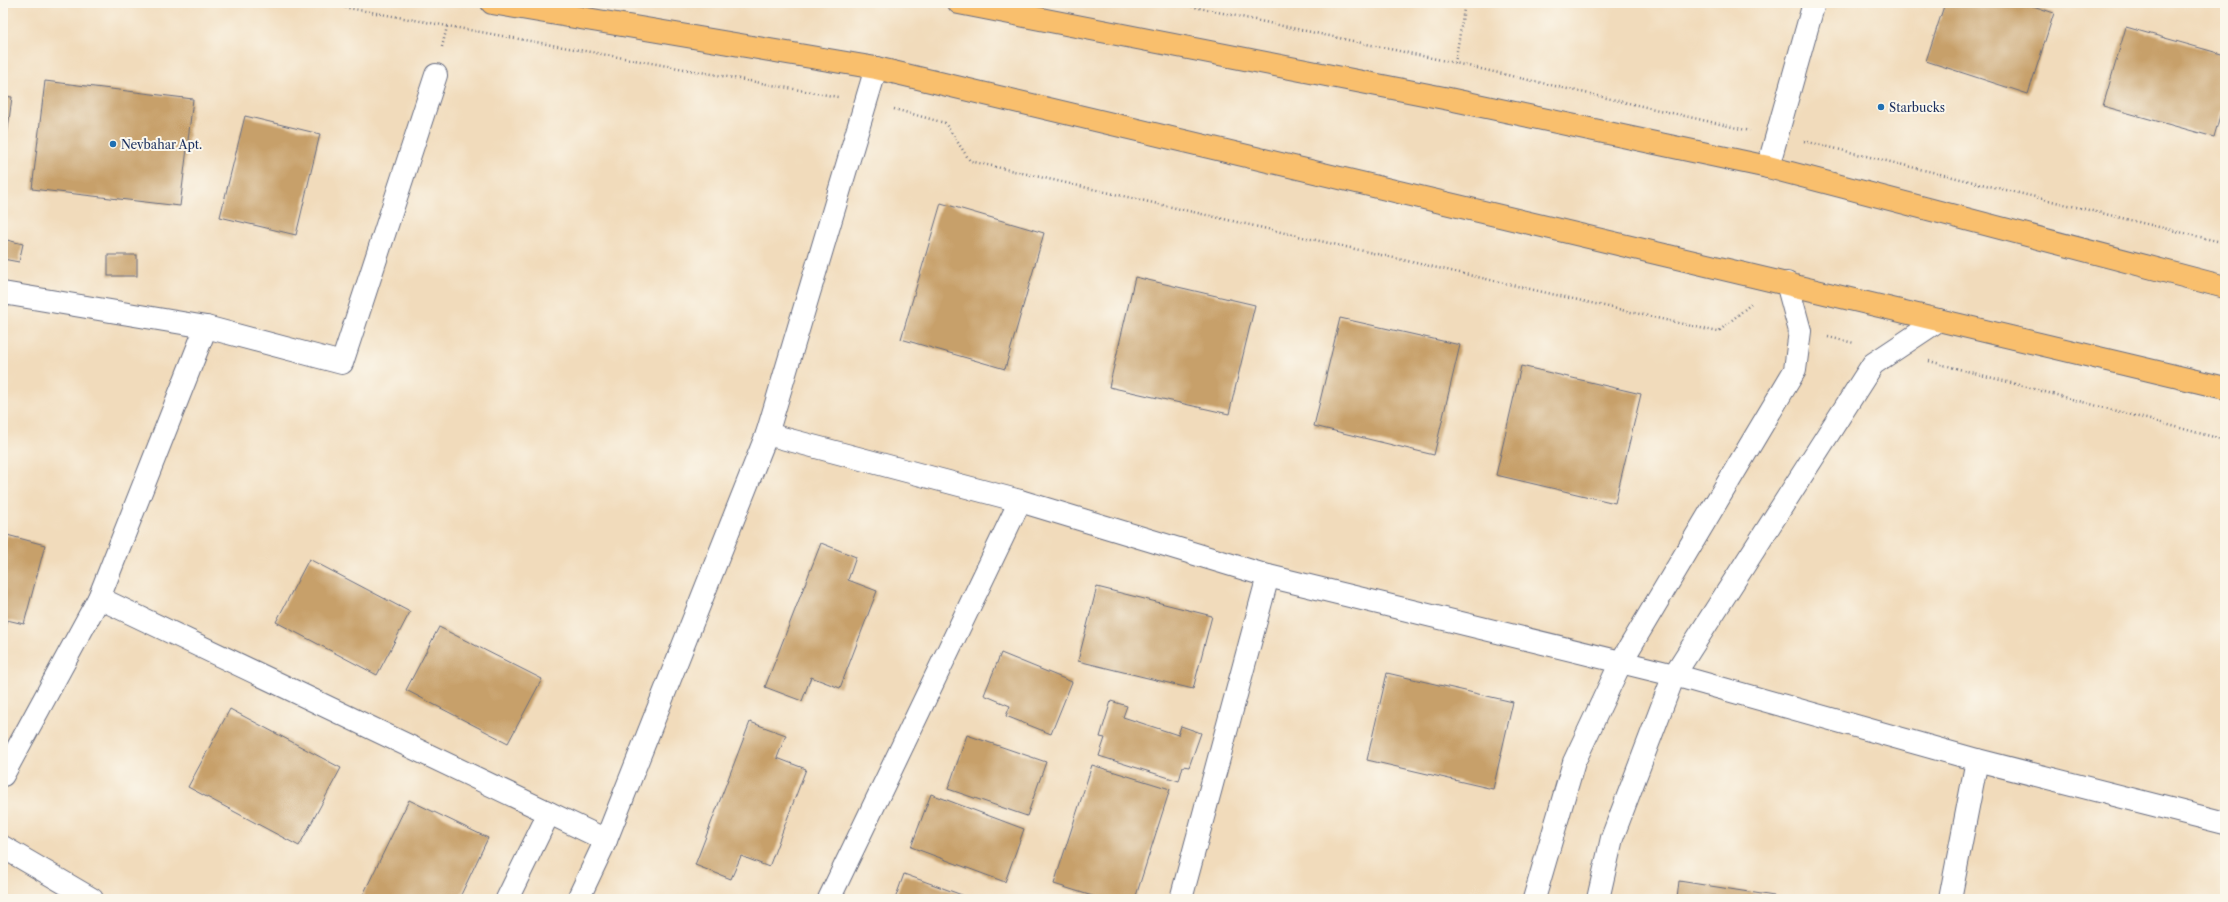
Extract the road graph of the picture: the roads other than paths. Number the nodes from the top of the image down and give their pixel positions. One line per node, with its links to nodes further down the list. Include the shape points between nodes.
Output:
1 (492, 3): 4 (main road)
2 (959, 3): 6 (main road, via 1456,101)
3 (1814, 3): 6 (street)
4 (876, 68): 7 (main road); 13 (street)
5 (436, 75): 11 (street, via 342,363)
6 (1768, 167): 8 (main road)
7 (1787, 283): 10 (main road); 17 (street, via 1800,331 1795,370)
8 (2225, 288)
9 (3, 293): 11 (street)
10 (1939, 320): 12 (main road); 18 (street, via 1873,364)
11 (206, 327): 16 (street)
12 (2225, 388)
13 (766, 434): 14 (street); 23 (street)
14 (1020, 501): 15 (street); 28 (street)
15 (1268, 576): 17 (street); 29 (street)
16 (99, 598): 20 (street); 21 (street)
17 (1621, 662): 18 (street); 30 (street, via 1574,762)
18 (1674, 675): 19 (street); 31 (street, via 1612,838)
19 (1977, 760): 22 (street); 32 (street)
20 (3, 775)
21 (549, 813): 23 (street); 26 (street)
22 (2225, 823)
23 (606, 840): 27 (street)
24 (3, 847): 25 (street)
25 (92, 899)
26 (507, 899)
27 (578, 899)
28 (829, 899)
29 (1181, 899)
30 (1534, 899)
31 (1598, 899)
32 (1950, 899)

